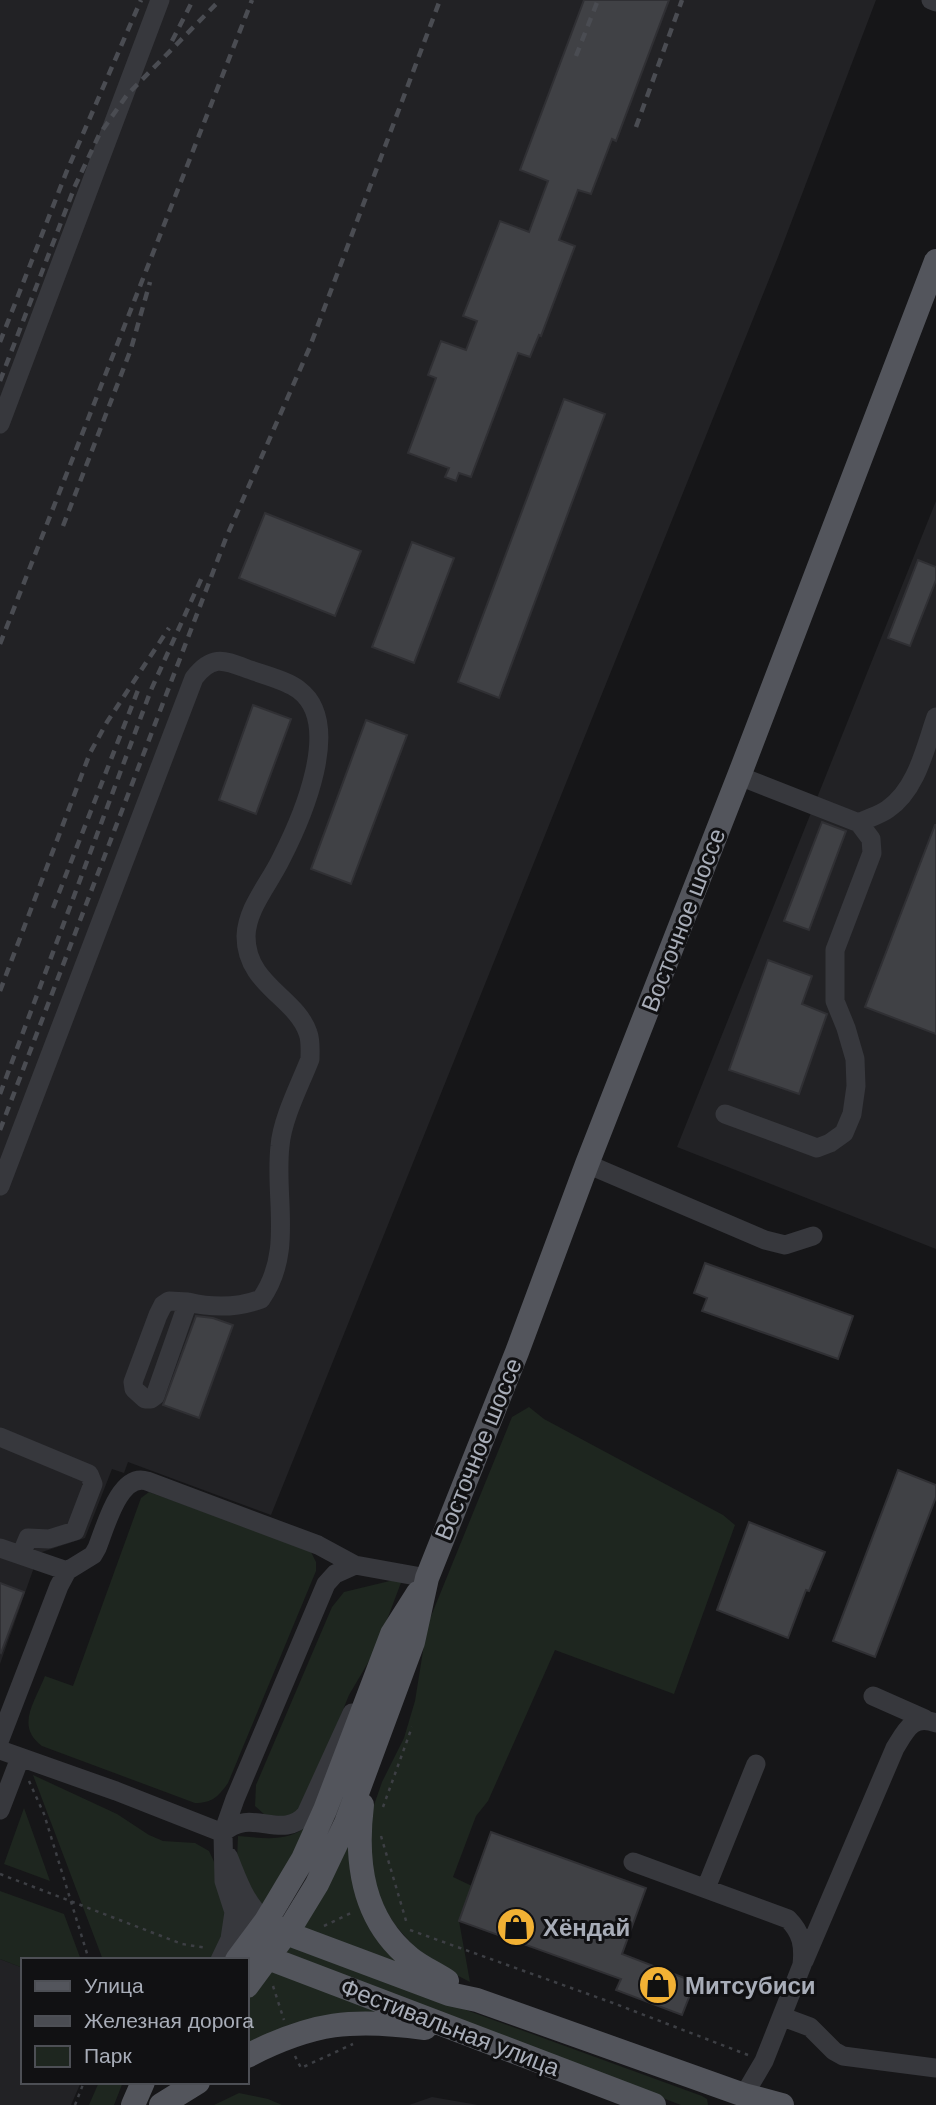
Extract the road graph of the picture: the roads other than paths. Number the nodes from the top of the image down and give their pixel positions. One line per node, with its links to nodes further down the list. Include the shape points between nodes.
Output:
1 (160, 0): 3 (lane)
2 (936, 261): 5 (main road, Восточное шоссе)
3 (0, 424)
4 (936, 717): 6 (lane, via 915,775 900,799)
5 (739, 776): 6 (lane); 8 (main road, Восточное шоссе)
6 (859, 823): 7 (lane, via 871,839 872,853 835,950 835,1001 855,1059 852,1114 844,1133 817,1148)
7 (725, 1114)
8 (587, 1164): 10 (lane, via 765,1240 785,1245); 17 (main road, Восточное шоссе)
9 (0, 1186): 11 (lane, via 194,678 203,666 223,660 298,689 317,716 314,773 296,827 251,915 246,935 251,964 298,1017 310,1045 310,1059 280,1144 281,1252 276,1274 261,1298 230,1306)
10 (813, 1236)
11 (188, 1302)
12 (0, 1437): 14 (lane, via 89,1474 93,1483 75,1531 49,1539 28,1538)
13 (0, 1548): 14 (lane)
14 (21, 1555): 16 (lane)
15 (355, 1565): 16 (lane, via 318,1545 141,1478 133,1480 117,1500 93,1555); 17 (lane); 27 (lane, via 326,1584)
16 (67, 1571): 21 (lane)
17 (427, 1578): 18 (main road, Восточное шоссе, via 392,1634); 25 (main road, Восточное шоссе, via 413,1642)
18 (383, 1659): 27 (lane, via 345,1724 299,1822 240,1821 232,1824); 31 (main road, Восточное шоссе, via 326,1810)
19 (873, 1696): 20 (lane)
20 (931, 1721): 34 (lane, via 909,1727 895,1748)
21 (0, 1739)
22 (0, 1750): 23 (lane)
23 (20, 1758): 26 (lane); 27 (lane, via 116,1791)
24 (756, 1764): 29 (lane)
25 (368, 1767): 31 (main road, via 330,1857); 36 (main road, via 358,1852 366,1894 377,1918 411,1959)
26 (0, 1810)
27 (223, 1839): 30 (lane, via 224,1881); 31 (lane, via 243,1891)
28 (633, 1862): 29 (lane)
29 (706, 1888): 34 (lane, via 788,1919 801,1938)
30 (234, 1912): 31 (lane); 32 (lane, via 230,1939)
31 (268, 1931): 33 (main road); 36 (main road)
32 (237, 1958)
33 (247, 1958)
34 (803, 1965): 37 (lane)
35 (248, 1967): 38 (main road, Фестивальная улица)
36 (477, 2000): 44 (main road, Фестивальная улица)
37 (783, 2017): 40 (lane, via 810,2027 844,2056); 44 (lane)
38 (480, 2038): 39 (main road, via 383,2022 338,2024 289,2036); 45 (main road, Фестивальная улица)
39 (248, 2056)
40 (936, 2068)
41 (142, 2084): 46 (main road)
42 (164, 2084): 47 (main road)
43 (195, 2084): 48 (main road)
44 (742, 2100): 49 (main road, Фестивальная улица)
45 (639, 2103)
46 (132, 2105)
47 (143, 2105)
48 (161, 2105)
49 (782, 2105)

